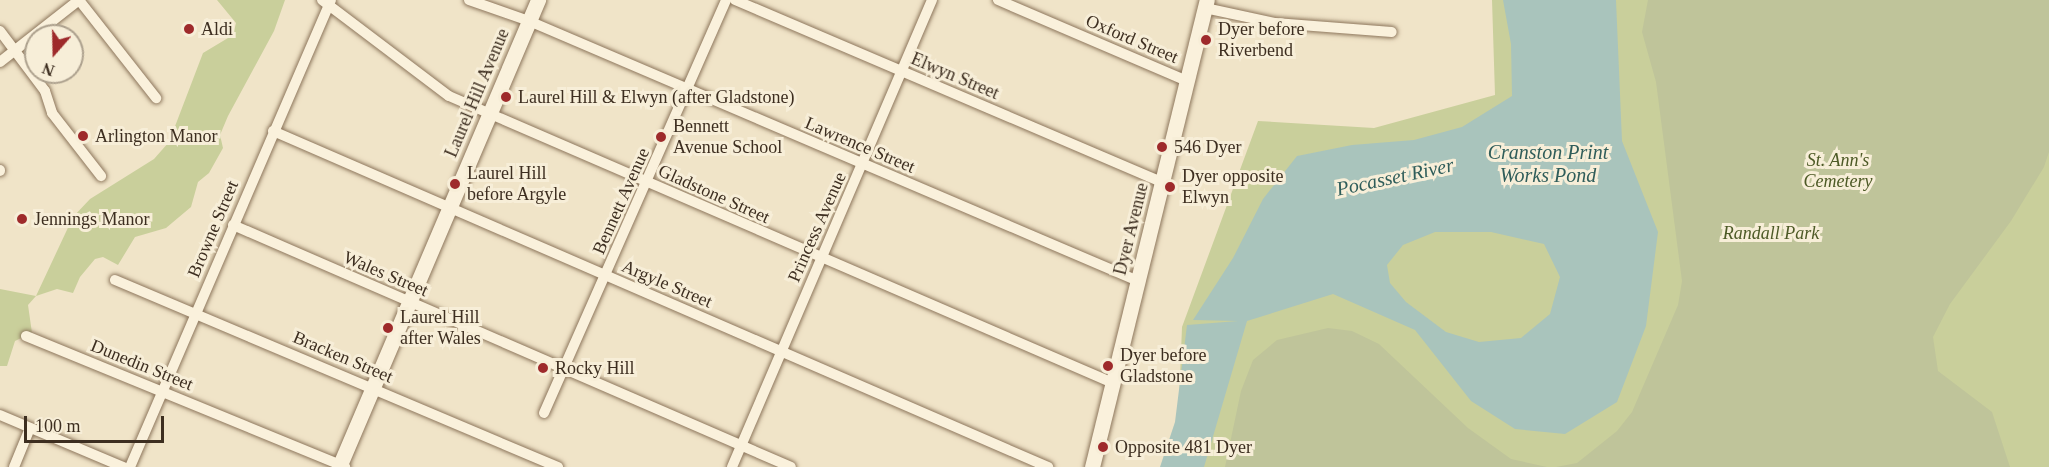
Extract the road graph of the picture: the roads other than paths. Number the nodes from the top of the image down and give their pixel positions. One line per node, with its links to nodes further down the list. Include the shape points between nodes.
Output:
1 (79, 0): 13 (street); 18 (street)
2 (469, 0): 10 (street, Lawrence Street)
3 (538, 0): 10 (street, Laurel Hill Avenue)
4 (726, 0): 17 (street, Bennett Avenue)
5 (735, 0): 15 (street, Elwyn Street)
6 (932, 0): 15 (street, Princess Avenue)
7 (998, 0): 16 (street, Oxford Street)
8 (326, 1): 19 (street, Gladstone Street, via 412,72 449,96); 20 (street, Browne Street)
9 (1206, 4): 12 (street, via 1275,23); 16 (street, Dyer Avenue)
10 (529, 21): 17 (street, Lawrence Street); 19 (street, Laurel Hill Avenue)
11 (0, 31): 13 (street)
12 (1392, 32)
13 (15, 51): 14 (street); 22 (street, via 45,91 52,113)
14 (0, 62)
15 (901, 71): 21 (street, Princess Avenue); 24 (street, Elwyn Street)
16 (1187, 81): 24 (street, Dyer Avenue)
17 (688, 89): 21 (street, Lawrence Street); 23 (street, Bennett Avenue)
18 (156, 98)
19 (490, 115): 23 (street, Gladstone Street); 25 (street, Laurel Hill Avenue)
20 (273, 131): 25 (street, Argyle Street); 26 (street, Browne Street)
21 (863, 164): 27 (street, Princess Avenue); 30 (street, Lawrence Street)
22 (101, 176)
23 (647, 182): 27 (street, Gladstone Street); 28 (street, Bennett Avenue)
24 (1162, 182): 30 (street, Dyer Avenue)
25 (450, 208): 28 (street, Argyle Street); 31 (street, Laurel Hill Avenue)
26 (233, 225): 31 (street, Wales Street); 32 (street, Browne Street)
27 (821, 260): 34 (street, Princess Avenue); 36 (street, Gladstone Street)
28 (606, 276): 34 (street, Argyle Street); 35 (street, Bennett Avenue)
29 (115, 280): 32 (street, Bracken Street)
30 (1138, 281): 36 (street, Dyer Avenue)
31 (409, 301): 35 (street, Wales Street); 37 (street, Laurel Hill Avenue)
32 (195, 313): 37 (street, Bracken Street); 38 (street, Browne Street)
33 (26, 336): 38 (street, Dunedin Street)
34 (781, 351): 42 (street, Princess Avenue); 50 (street, Argyle Street)
35 (562, 368): 39 (street, Bennett Avenue); 42 (street, Wales Street)
36 (1113, 383): 51 (street, Dyer Avenue)
37 (373, 387): 43 (street, Laurel Hill Avenue); 47 (street, Bracken Street)
38 (162, 391): 43 (street, Dunedin Street); 46 (street, Browne Street)
39 (544, 413)
40 (0, 415): 41 (street)
41 (30, 428): 44 (street); 45 (street)
42 (741, 446): 48 (street, Princess Avenue); 49 (street, Wales Street)
43 (342, 466)
44 (14, 467)
45 (123, 467)
46 (130, 467)
47 (558, 467)
48 (732, 467)
49 (791, 467)
50 (1048, 467)
51 (1092, 467)

